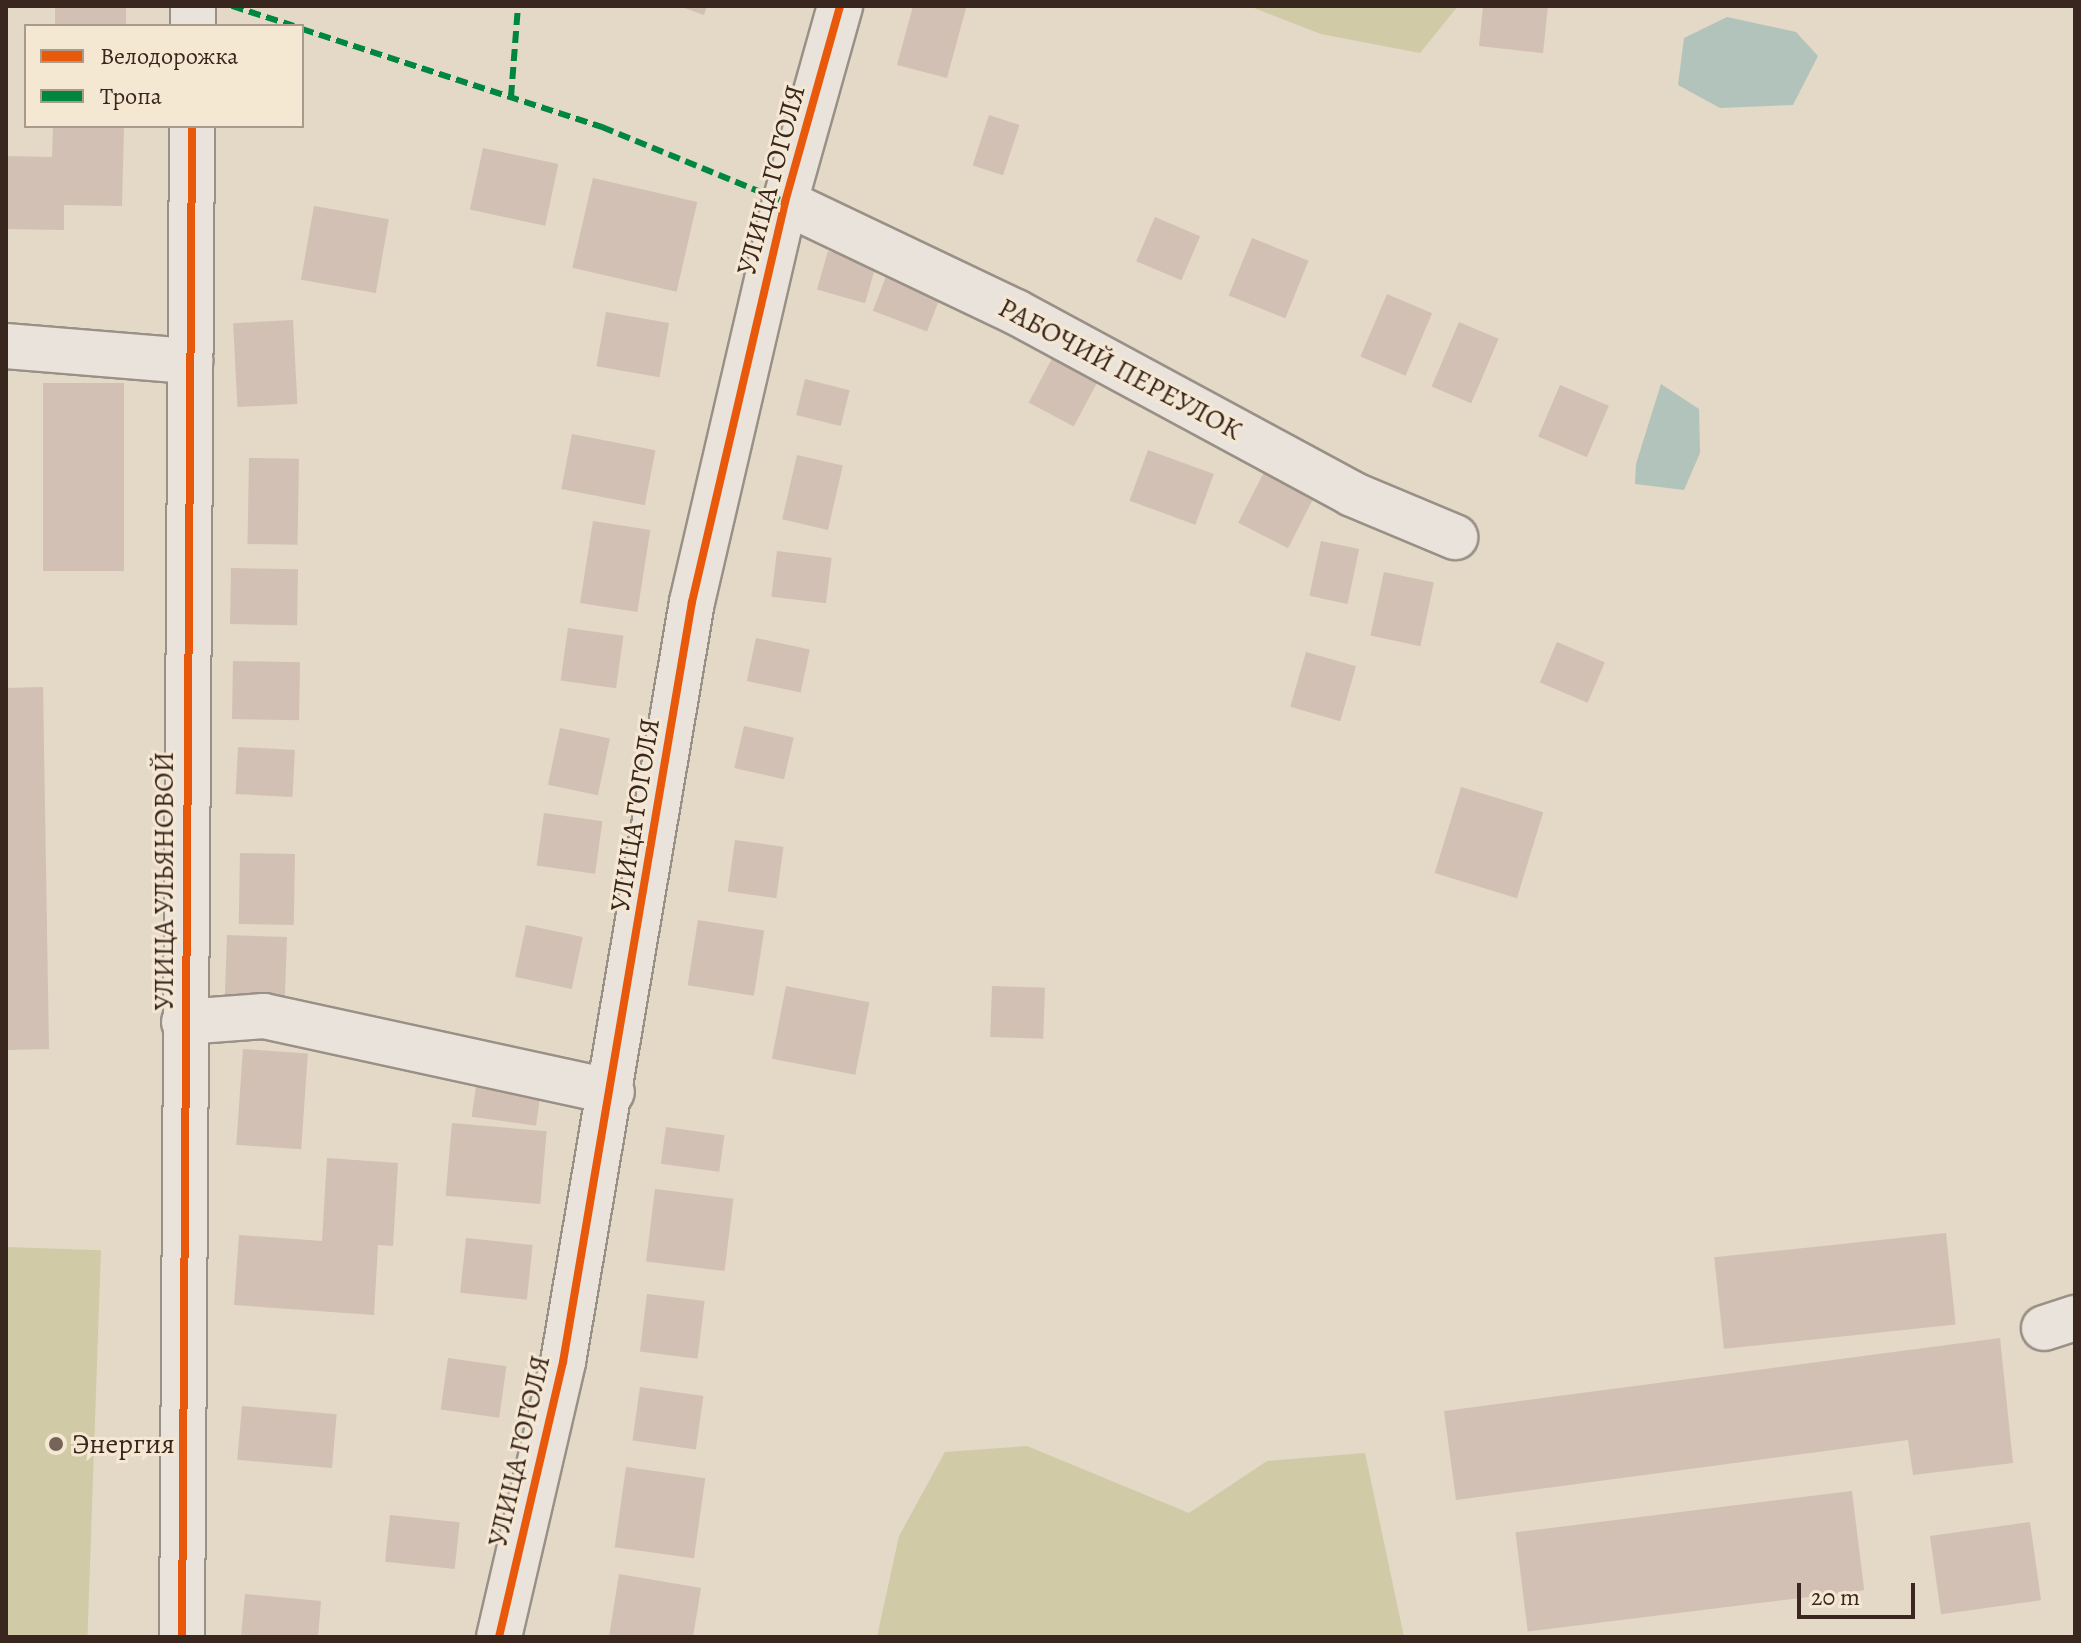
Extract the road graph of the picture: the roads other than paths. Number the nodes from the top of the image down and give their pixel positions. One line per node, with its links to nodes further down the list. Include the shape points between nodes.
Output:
1 (840, 6): 3 (street, УЛИЦА ГОГОЛЯ)
2 (192, 128): 5 (street, УЛИЦА УЛЬЯНОВОЙ)
3 (785, 202): 6 (street, РАБОЧИЙ ПЕРЕУЛОК, via 1016,312 1352,494); 8 (street, УЛИЦА ГОГОЛЯ, via 692,602)
4 (6, 346): 5 (street)
5 (190, 361): 7 (street, УЛИЦА УЛЬЯНОВОЙ)
6 (1455, 537)
7 (184, 1022): 8 (street, via 264,1016); 9 (street, УЛИЦА УЛЬЯНОВОЙ)
8 (612, 1092): 10 (street, УЛИЦА ГОГОЛЯ, via 563,1362)
9 (182, 1637)
10 (499, 1637)

